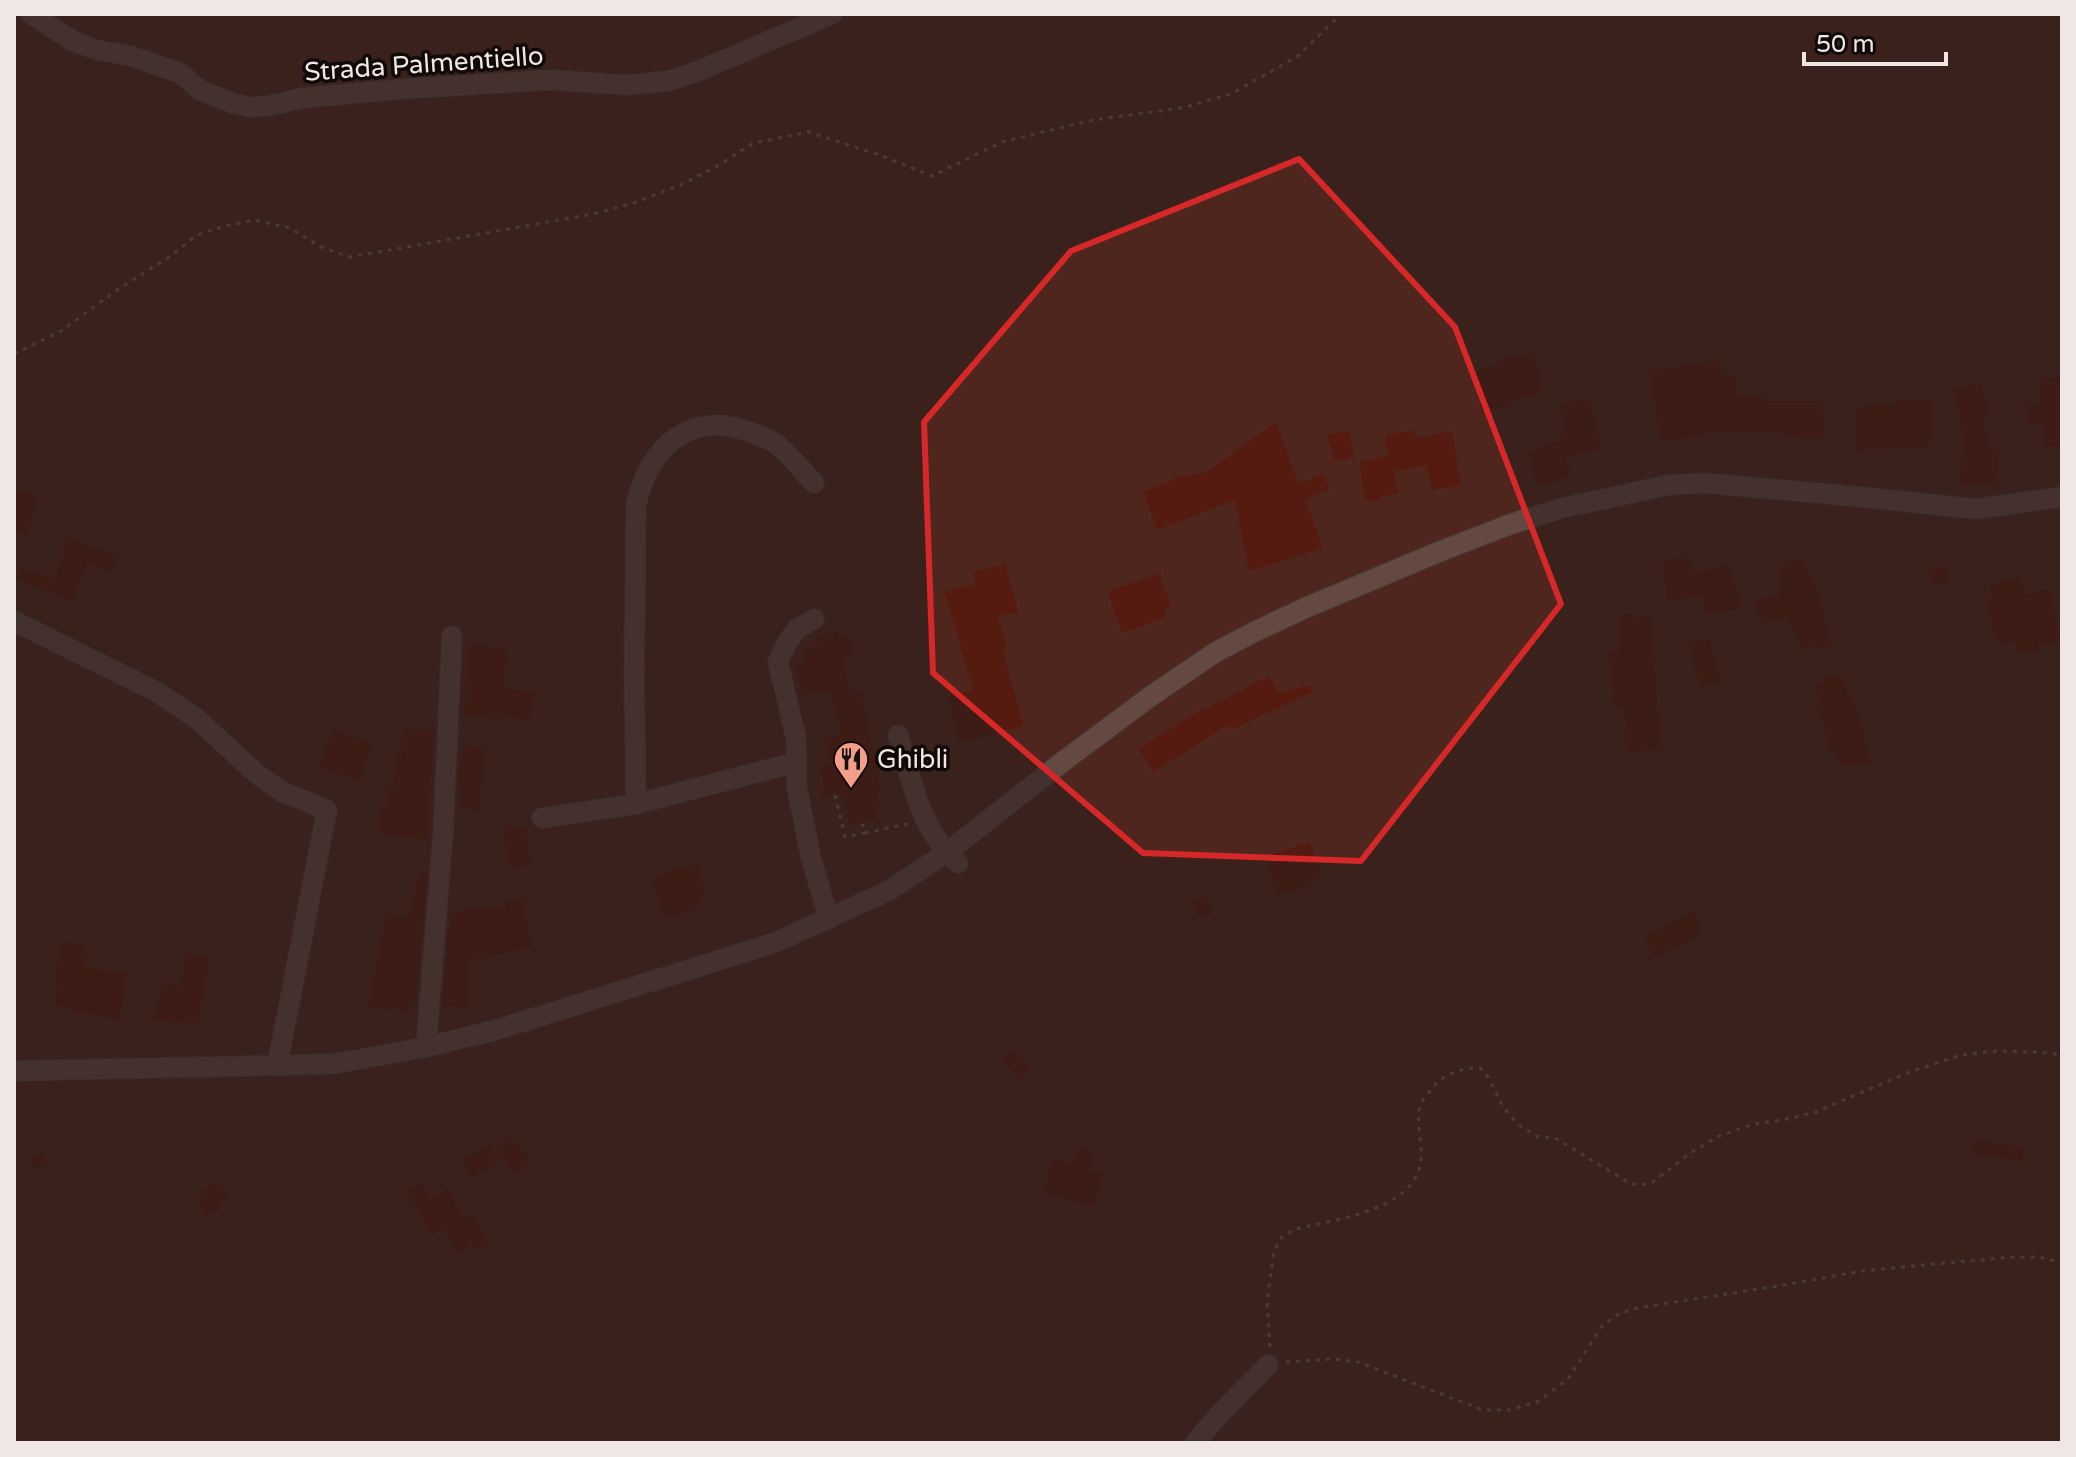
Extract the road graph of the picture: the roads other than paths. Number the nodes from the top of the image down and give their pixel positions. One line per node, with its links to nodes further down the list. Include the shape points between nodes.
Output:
1 (31, 14): 2 (street, Strada Palmentiello, via 73,41 180,73 200,90 249,107 402,89 551,80 627,85 668,81)
2 (832, 14)
3 (814, 483): 10 (street, via 775,443 743,429 713,424 671,440 640,484)
4 (2062, 497): 12 (street, via 1976,509 1704,483 1638,491 1511,524 1305,608 1216,652 1065,760)
5 (814, 619): 9 (street, via 797,629 778,662)
6 (14, 621): 15 (street, via 157,692 196,718 281,791 327,810)
7 (452, 636): 14 (street)
8 (898, 735): 12 (street, via 915,794)
9 (797, 762): 10 (street); 13 (street, via 811,858)
10 (636, 804): 11 (street)
11 (542, 818)
12 (952, 858): 13 (street)
13 (829, 919): 14 (street, via 677,974)
14 (426, 1047): 15 (street, via 334,1064)
15 (277, 1066): 16 (street)
16 (14, 1071)
17 (1268, 1365): 18 (street)
18 (1195, 1443)

